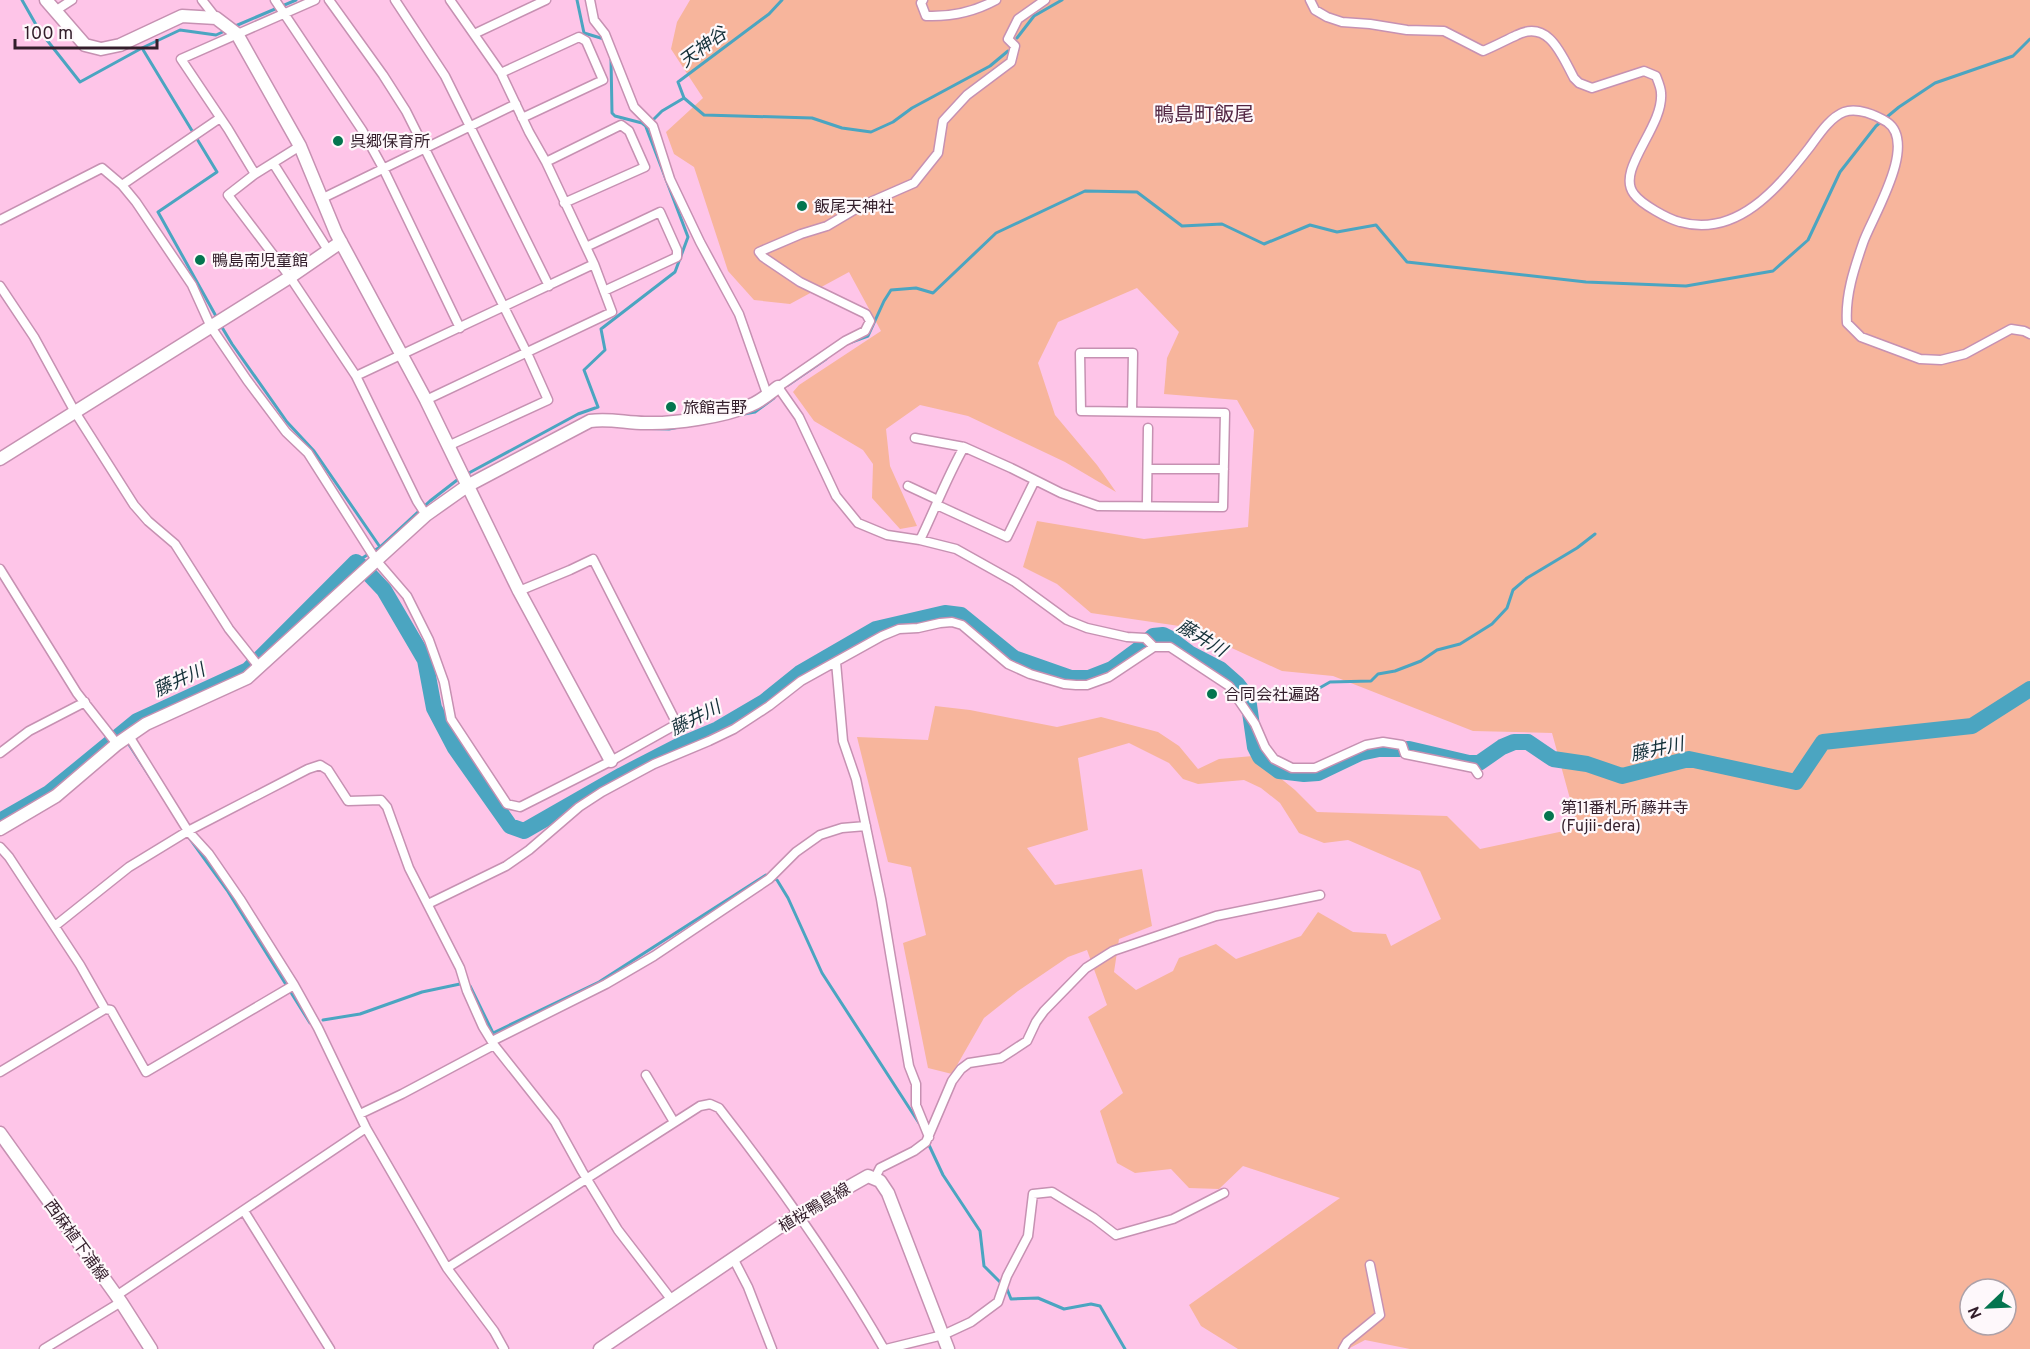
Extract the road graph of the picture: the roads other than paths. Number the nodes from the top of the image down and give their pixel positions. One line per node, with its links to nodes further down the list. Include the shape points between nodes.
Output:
1 (46, 0): 15 (street)
2 (72, 0): 15 (street)
3 (202, 0): 17 (street)
4 (315, 0): 16 (street)
5 (328, 0): 26 (street, via 383,75)
6 (394, 0): 24 (street, via 445,76)
7 (450, 0): 19 (street)
8 (546, 0): 19 (street)
9 (590, 0): 51 (street, via 594,20 605,34 634,107 651,123 670,179 739,314)
10 (923, 0): 11 (street, via 926,16 944,17 980,9)
11 (996, 0)
12 (1045, 0): 50 (street, via 1018,19 1008,39 1015,46 1011,62 967,95 943,121 938,153 914,183 827,226 759,252 800,282 867,314 870,321 865,331 845,340)
13 (1310, 0): 46 (street, via 1315,10 1342,22 1444,31 1482,51 1518,34 1541,33 1552,40 1574,78 1592,88 1644,70 1656,76 1661,93 1659,110 1629,178 1634,194 1667,218 1688,224 1712,224 1739,216 1765,199 1824,129 1843,113 1875,115 1889,123 1898,143 1889,187 1863,242 1852,277 1846,323 1861,337 1920,359 1941,360 1965,354 2011,329)
14 (277, 2): 16 (street)
15 (55, 11): 17 (street, via 85,45 101,49 120,45 182,16)
16 (286, 14): 18 (street); 29 (street)
17 (221, 21): 18 (street)
18 (237, 34): 22 (street, via 181,59); 25 (street)
19 (474, 34): 20 (street)
20 (501, 73): 21 (street); 23 (street, via 579,37 586,41 603,80)
21 (516, 104): 23 (street); 24 (street)
22 (220, 118): 30 (street); 31 (street)
23 (522, 118): 27 (street)
24 (470, 125): 26 (street); 41 (street)
25 (300, 146): 28 (street); 32 (street)
26 (425, 147): 29 (street); 43 (street)
27 (546, 162): 33 (street); 33 (street, via 621,125 629,131 645,167)
28 (273, 163): 30 (street); 37 (street)
29 (383, 168): 32 (street); 45 (street)
30 (255, 174): 39 (street, via 228,195)
31 (122, 184): 34 (street, via 102,168); 44 (street)
32 (323, 198): 35 (street)
33 (564, 203): 36 (street)
34 (0, 220)
35 (341, 242): 37 (street); 48 (street)
36 (586, 247): 38 (street); 42 (street, via 660,212 678,250 677,257)
37 (328, 250): 39 (street)
38 (594, 264): 41 (street); 42 (street)
39 (290, 277): 44 (street); 49 (street)
40 (0, 286): 54 (street, via 34,337)
41 (549, 286): 43 (street)
42 (604, 291): 47 (street, via 612,312)
43 (505, 307): 45 (street); 47 (street)
44 (218, 322): 54 (street); 69 (street, via 247,380 279,423 308,453)
45 (460, 328): 48 (street)
46 (2030, 334)
47 (527, 353): 52 (street); 57 (street, via 548,400)
48 (403, 355): 49 (street); 52 (street)
49 (356, 376): 67 (street)
50 (778, 387): 51 (street); 68 (street, via 799,417 836,496 850,515 876,532)
51 (768, 394): 63 (street, via 751,405 698,419 665,424 590,421)
52 (426, 400): 57 (street)
53 (1132, 411): 53 (street, via 1081,411 1080,353 1133,353); 61 (street, via 1225,413)
54 (75, 412): 59 (street); 74 (street, via 134,505 175,544 229,629)
55 (1148, 428): 60 (street)
56 (915, 438): 58 (street)
57 (448, 446): 63 (street)
58 (964, 447): 62 (street); 66 (street)
59 (0, 459)
60 (1148, 469): 61 (street); 65 (street)
61 (1224, 469): 62 (street, via 1222,507 1098,506)
62 (1035, 480): 66 (street, via 1007,537)
63 (467, 486): 67 (street); 71 (street)
64 (908, 486): 66 (street)
65 (1147, 501)
66 (937, 502): 68 (street)
67 (426, 515): 69 (street)
68 (920, 540): 72 (street, via 956,549 980,561 1067,621)
69 (376, 560): 74 (street); 79 (street, via 406,596 429,640 444,682 451,719 507,804 520,807)
70 (2, 575): 75 (street)
71 (519, 591): 79 (street); 79 (street, via 593,559 677,724)
72 (1150, 643): 73 (street, via 1098,682 1076,686 1008,664 962,625 952,622 899,629); 80 (street, via 1171,646 1229,686 1274,759 1292,768 1315,768 1366,745 1383,742 1399,743 1405,754 1474,768)
73 (836, 662): 81 (street, via 843,741); 86 (street, via 801,681 734,729 602,792 506,866)
74 (258, 664): 76 (street, via 247,678 146,724)
75 (85, 702): 77 (street); 78 (street, via 29,730)
76 (129, 736): 77 (street); 83 (street)
77 (115, 740): 82 (street, via 56,796)
78 (0, 753)
79 (611, 761)
80 (1478, 774)
81 (866, 826): 90 (street, via 820,835 771,877 654,956); 97 (street, via 909,1066 916,1084 916,1105)
82 (0, 829)
83 (187, 832): 86 (street, via 320,765 328,770 348,801 381,800 387,807 409,868); 87 (street, via 129,867); 88 (street, via 240,899)
84 (0, 847): 87 (street)
85 (1320, 895): 97 (street, via 1216,916 1098,958 1044,1011 1027,1041 1001,1058 969,1063 961,1069)
86 (428, 904): 90 (street)
87 (55, 926): 89 (street)
88 (291, 986): 89 (street, via 146,1072 111,1010); 93 (street, via 318,1028)
89 (105, 1009): 91 (street)
90 (493, 1043): 93 (street); 99 (street, via 555,1122)
91 (0, 1072)
92 (646, 1075): 94 (street)
93 (360, 1114): 95 (street)
94 (674, 1122): 99 (street); 102 (street, via 700,1106 710,1104 719,1108)
95 (366, 1128): 101 (street); 105 (street)
96 (0, 1133): 106 (street, 西麻植下浦線)
97 (928, 1139): 98 (street, via 914,1151 880,1168)
98 (875, 1178): 102 (street, 植桜鴨島線, via 868,1176); 108 (street, via 888,1193)
99 (587, 1179): 105 (street); 107 (street, via 618,1230)
100 (1224, 1193): 108 (street, via 1173,1219 1116,1235 1052,1192 1033,1194 1028,1236 998,1302 971,1322)
101 (244, 1211): 106 (street); 111 (street)
102 (797, 1215): 103 (street, 植桜鴨島線); 115 (street)
103 (733, 1258): 107 (street, 植桜鴨島線); 114 (street)
104 (1370, 1265): 117 (street, via 1380,1315)
105 (447, 1268): 112 (street)
106 (118, 1299): 109 (street); 110 (street, 西麻植下浦線)
107 (672, 1299): 113 (street, 植桜鴨島線)
108 (943, 1335): 115 (street); 116 (street)
109 (44, 1349)
110 (152, 1349)
111 (330, 1349)
112 (504, 1349)
113 (600, 1349)
114 (772, 1349)
115 (885, 1349)
116 (948, 1349)
117 (1343, 1349)

